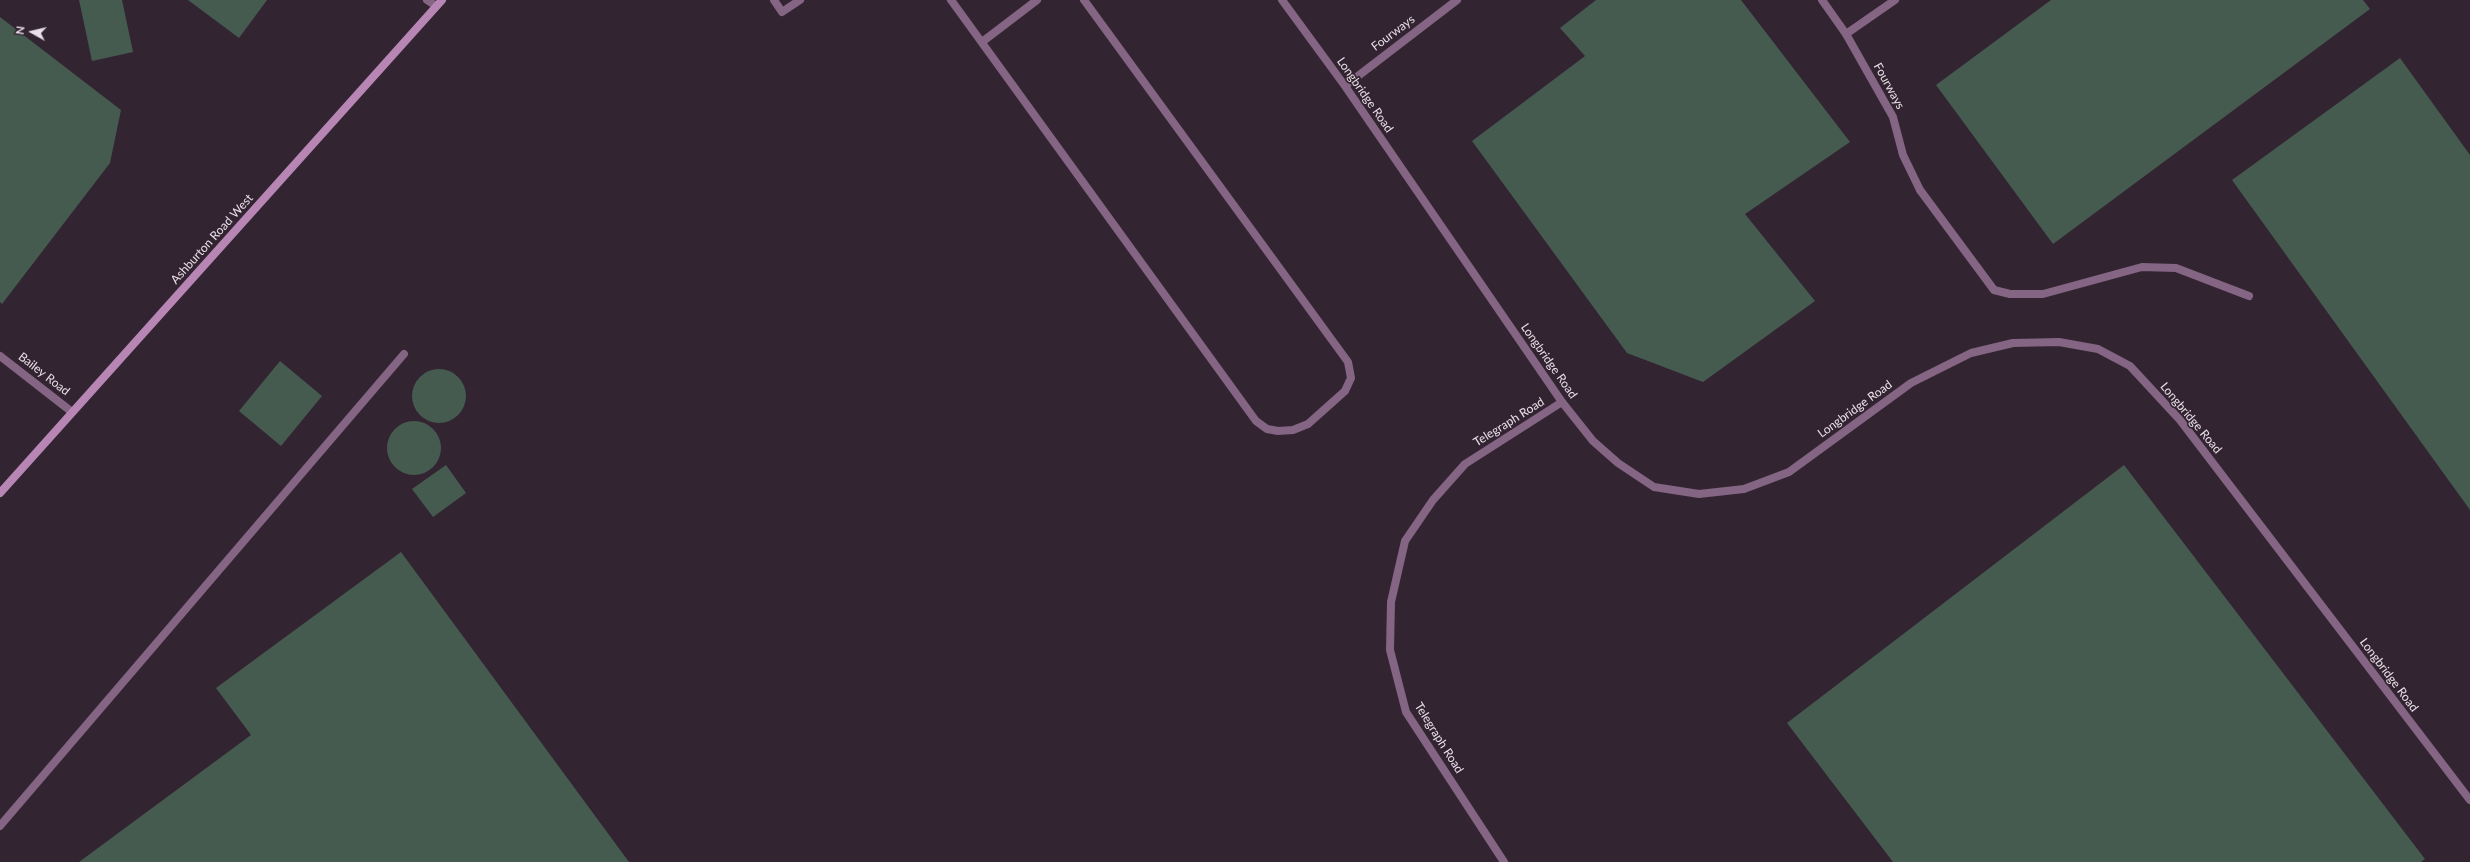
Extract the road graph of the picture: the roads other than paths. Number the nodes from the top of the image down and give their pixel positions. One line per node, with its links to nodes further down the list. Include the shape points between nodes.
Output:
1 (428, 0): 11 (street)
2 (774, 0): 3 (street, via 782,12)
3 (800, 0)
4 (951, 0): 13 (street)
5 (1037, 0): 13 (street)
6 (1084, 0): 13 (street, via 1348,362 1351,378 1345,391 1308,424 1293,430 1278,431 1267,429 1256,421)
7 (1282, 0): 14 (street, Longbridge Road)
8 (1457, 0): 14 (street, Fourways)
9 (1822, 0): 12 (street, Fourways)
10 (1895, 0): 12 (street)
11 (439, 3): 19 (main road, Ashburton Road West)
12 (1846, 34): 15 (street, Fourways, via 1893,117 1903,155 1920,190 1994,290 2010,294 2043,294 2142,268 2176,268)
13 (982, 42)
14 (1345, 86): 18 (street, Longbridge Road)
15 (2249, 296)
16 (404, 354): 22 (street)
17 (0, 356): 19 (street, Bailey Road)
18 (1562, 402): 21 (street, Longbridge Road, via 1593,441 1618,463 1654,487 1707,493 1744,489 1789,472 1912,383 1970,353 2013,343 2059,342 2098,349 2130,366 2180,420); 23 (street, Telegraph Road, via 1465,464 1433,500 1405,541 1391,602 1390,650 1406,712)
19 (72, 412): 20 (main road, Ashburton Road West)
20 (0, 494)
21 (2470, 800)
22 (0, 826)
23 (1504, 862)

